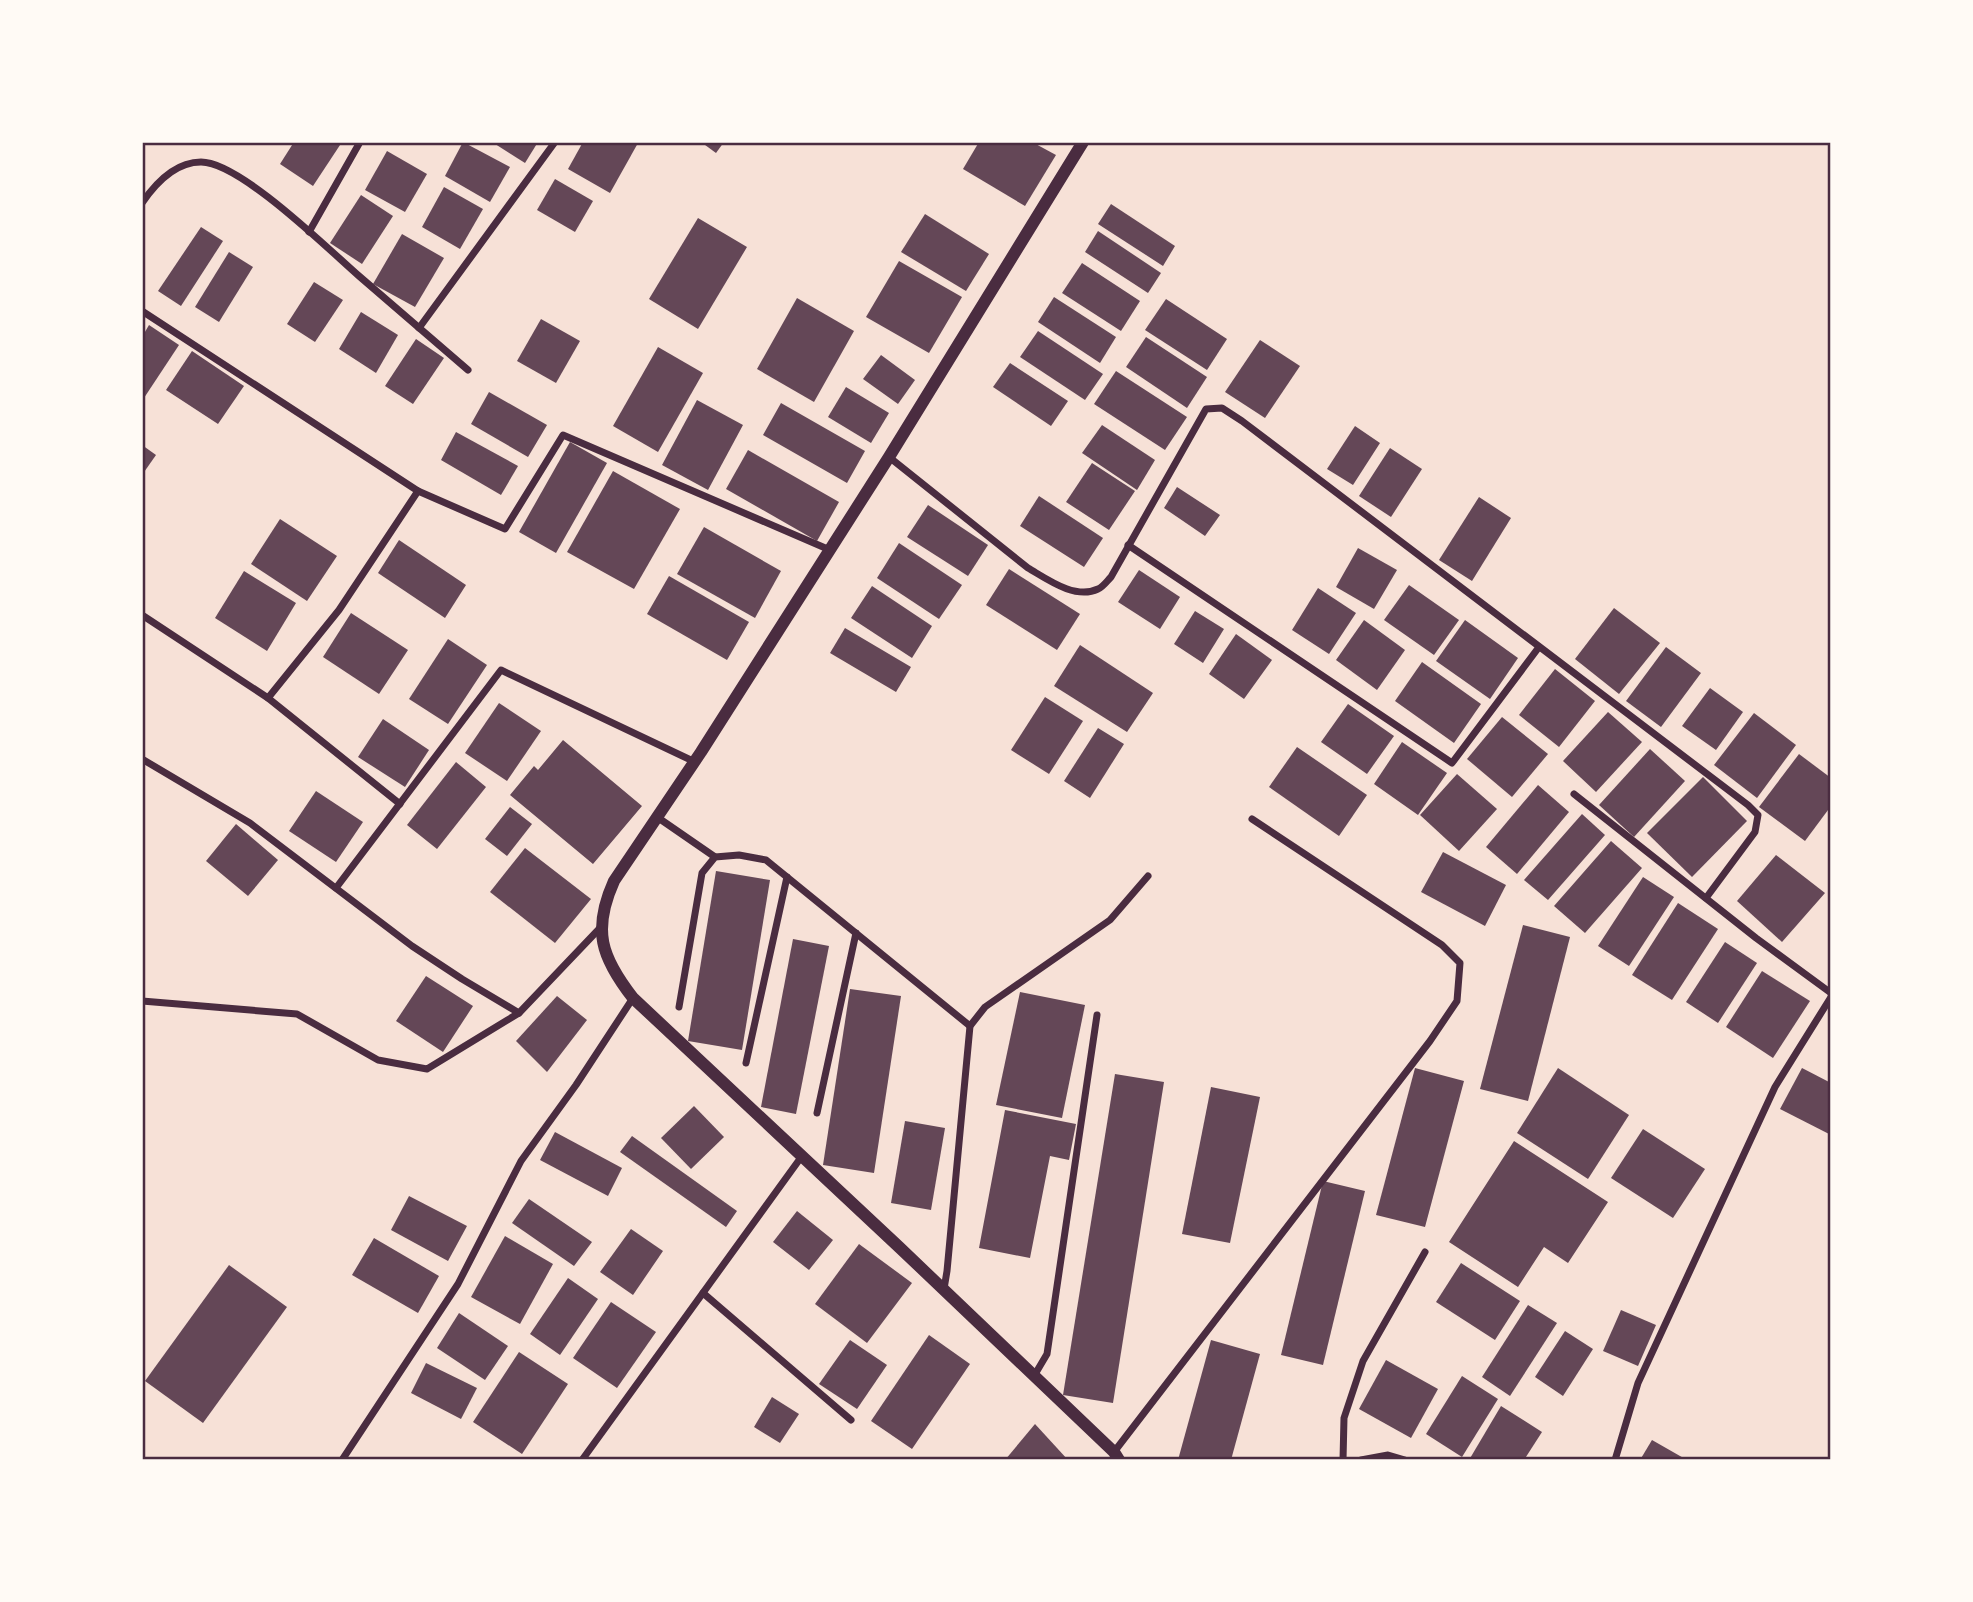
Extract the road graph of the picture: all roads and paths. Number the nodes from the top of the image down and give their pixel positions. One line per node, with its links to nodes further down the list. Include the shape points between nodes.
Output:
1 (360, 142): 5 (street)
2 (555, 142): 7 (street)
3 (1079, 143): 9 (street)
4 (142, 203): 5 (street, via 156,183 180,166 201,162 234,174)
5 (309, 232): 7 (street)
6 (142, 311): 10 (street)
7 (419, 328): 8 (street)
8 (468, 370)
9 (889, 457): 11 (street, via 1053,583 1080,592 1098,589 1111,577); 12 (street)
10 (418, 491): 12 (street, via 505,529 563,435); 15 (street, via 338,610)
11 (1128, 545): 14 (street, via 1452,763); 14 (street, via 1206,409 1222,408)
12 (830, 550): 17 (street)
13 (142, 615): 15 (street)
14 (1539, 647): 26 (street, via 1758,815 1755,832)
15 (268, 698): 19 (street)
16 (142, 759): 25 (street, via 250,823)
17 (695, 762): 19 (street, via 500,670); 20 (street)
18 (1574, 794): 26 (street)
19 (400, 804): 25 (street)
20 (657, 817): 22 (street); 27 (street, via 614,881)
21 (1252, 819): 44 (street, via 1442,945 1460,962 1457,1001)
22 (715, 857): 24 (street, via 766,860); 32 (street, via 702,873)
23 (1149, 876): 35 (street, via 1110,920 985,1007)
24 (787, 877): 28 (street); 36 (street)
25 (335, 888): 33 (street, via 412,946)
26 (1706, 898): 29 (street)
27 (600, 928): 30 (street, via 608,961); 33 (street)
28 (856, 933): 35 (street); 37 (street)
29 (1831, 995): 50 (street, via 1775,1087 1638,1383)
30 (633, 998): 38 (street); 45 (street, via 522,1161 458,1284)
31 (142, 1001): 33 (street, via 297,1014 378,1060 427,1069)
32 (679, 1007)
33 (519, 1013)
34 (1097, 1015): 42 (street, via 1047,1354)
35 (970, 1026): 40 (street)
36 (746, 1063)
37 (817, 1112)
38 (802, 1157): 40 (street); 41 (street)
39 (1425, 1252): 47 (street, via 1363,1361 1344,1418)
40 (944, 1290): 42 (street)
41 (703, 1293): 43 (street); 46 (street)
42 (1033, 1376): 44 (street)
43 (851, 1420)
44 (1116, 1456)
45 (342, 1460)
46 (582, 1460)
47 (1343, 1460)
48 (1361, 1460): 49 (street, via 1388,1455)
49 (1405, 1460)
50 (1615, 1460)

